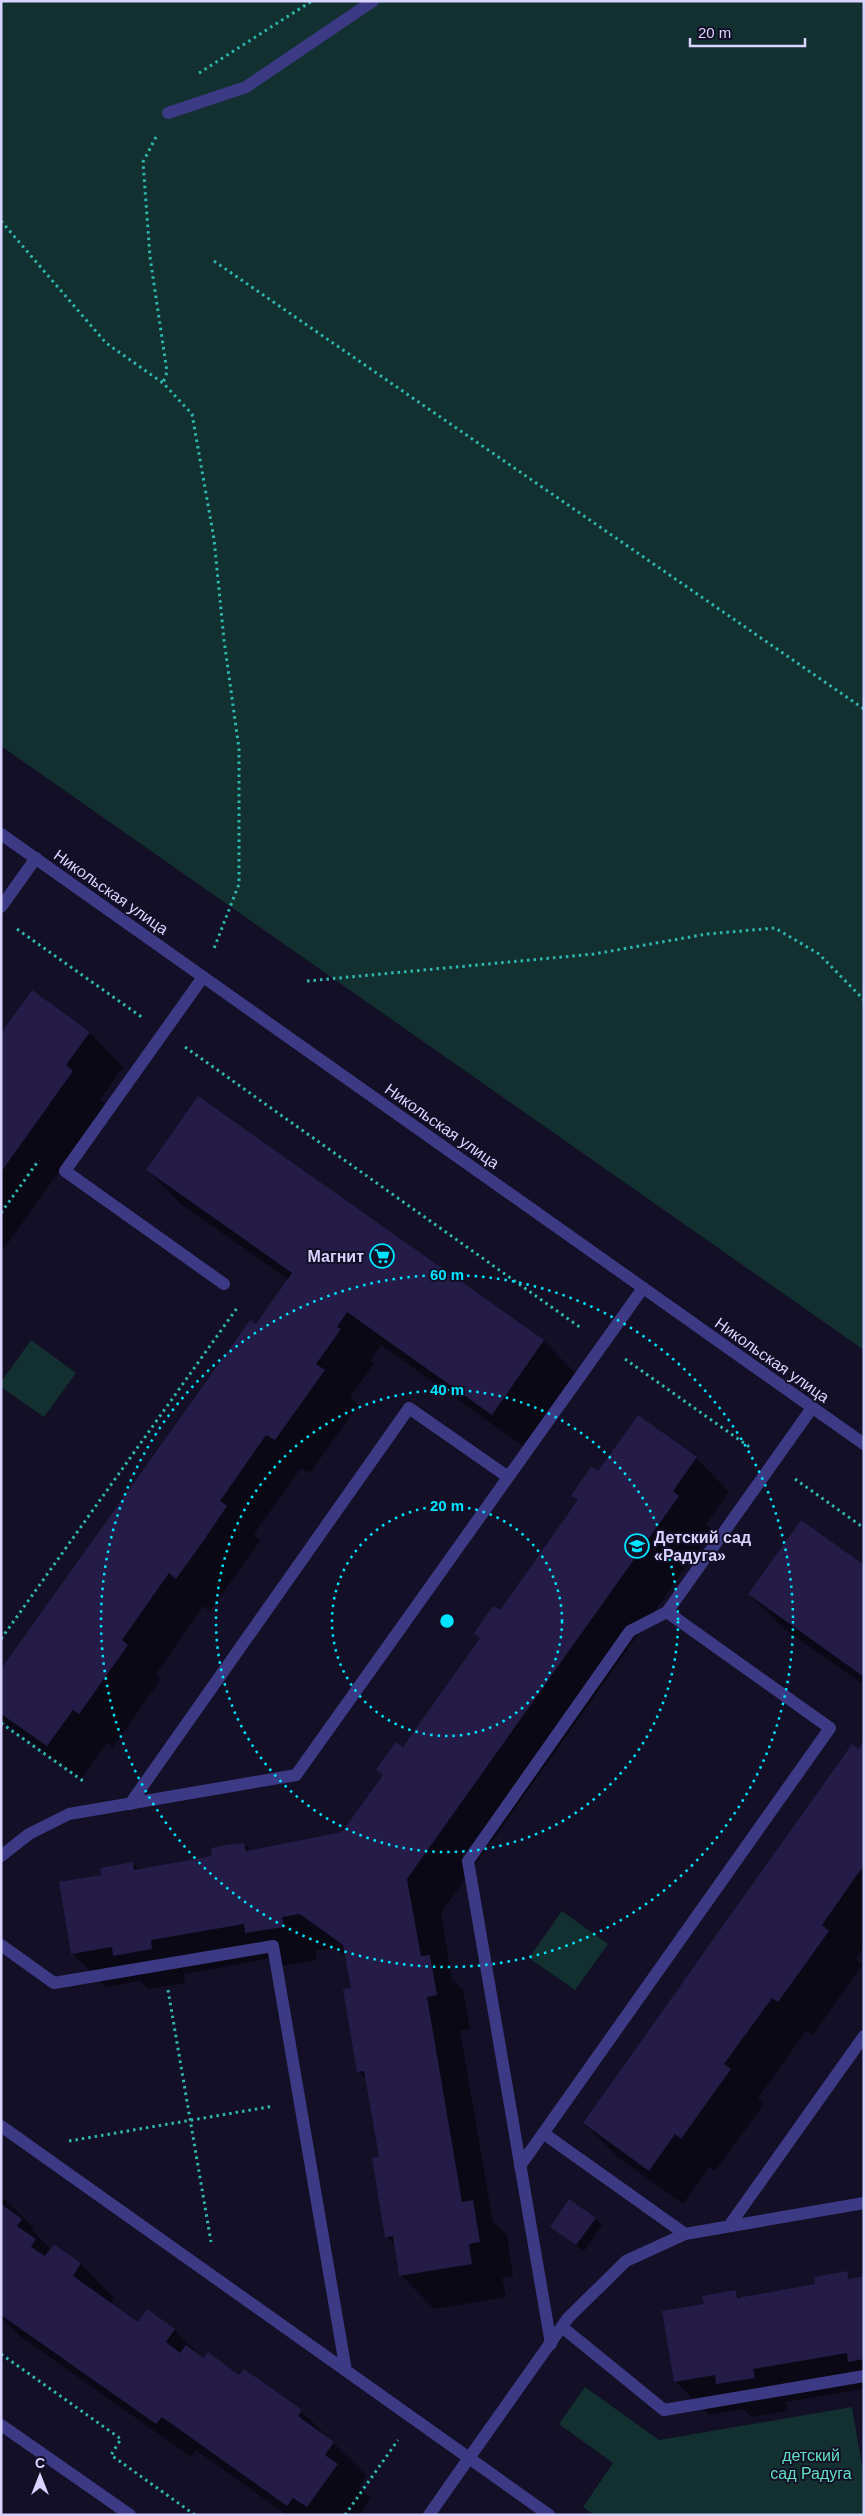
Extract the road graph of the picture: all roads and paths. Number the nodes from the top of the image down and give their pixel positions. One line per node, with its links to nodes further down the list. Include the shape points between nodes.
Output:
1 (312, 1): 3 (path)
2 (373, 1): 4 (street, via 246,87)
3 (193, 76)
4 (168, 113): 7 (path, via 143,162 150,257 168,372)
5 (1, 221): 7 (path, via 106,344)
6 (214, 261): 8 (path)
7 (163, 383): 13 (path, via 192,414 214,539 239,749 239,884)
8 (864, 709)
9 (1, 834): 10 (street, Никольская улица)
10 (36, 858): 11 (street); 13 (street, Никольская улица)
11 (1, 906)
12 (9, 923): 16 (path)
13 (203, 977): 16 (street); 18 (street, Никольская улица)
14 (307, 981): 15 (path, via 594,954 707,934 775,928 819,954)
15 (864, 1000)
16 (164, 1033): 17 (street, via 65,1171); 19 (path)
17 (224, 1284): 26 (path, via 244,1298)
18 (643, 1288): 19 (street); 20 (street, Никольская улица)
19 (603, 1344): 22 (path); 23 (street)
20 (812, 1408): 21 (street, Никольская улица); 22 (street)
21 (864, 1444)
22 (773, 1463): 24 (path); 25 (street)
23 (508, 1477): 28 (street, via 296,1775); 28 (street, via 409,1408)
24 (864, 1528)
25 (667, 1612): 36 (street, via 830,1728); 38 (street, via 630,1631 468,1860)
26 (1, 1639)
27 (1, 1723): 28 (path)
28 (124, 1805): 29 (street, via 69,1814 29,1834)
29 (1, 1856)
30 (1, 1944): 31 (street, via 54,1983)
31 (163, 1965): 33 (street, via 273,1946); 34 (path)
32 (864, 2036): 40 (street)
33 (300, 2102): 34 (path); 46 (street)
34 (190, 2121): 37 (path); 42 (path)
35 (1, 2126): 37 (street)
36 (543, 2133): 38 (street); 41 (street)
37 (31, 2148): 42 (street)
38 (520, 2166): 44 (street)
39 (864, 2203): 40 (street)
40 (729, 2226): 41 (street)
41 (685, 2234): 43 (street, via 626,2261)
42 (218, 2280): 46 (street)
43 (562, 2328): 44 (street); 47 (street, via 664,2410)
44 (550, 2344): 50 (street)
45 (1, 2354): 52 (path, via 121,2439 111,2455)
46 (346, 2371): 48 (street)
47 (864, 2376)
48 (414, 2419): 50 (street); 53 (path)
49 (1, 2425): 51 (street)
50 (469, 2458): 54 (street); 55 (street)
51 (130, 2515)
52 (195, 2515)
53 (345, 2515)
54 (429, 2515)
55 (549, 2515)

